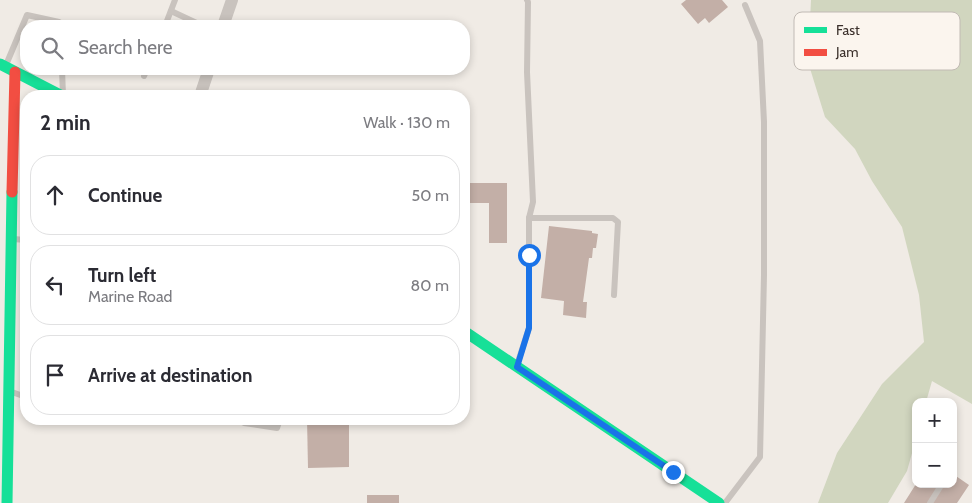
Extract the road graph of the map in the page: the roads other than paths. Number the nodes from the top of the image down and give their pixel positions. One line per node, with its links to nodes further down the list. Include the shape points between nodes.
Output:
1 (175, 0): 5 (lane)
2 (232, 0): 10 (street)
3 (527, 0): 20 (lane, via 533,202)
4 (745, 5): 33 (lane, via 760,41 764,122 760,457)
5 (171, 11): 8 (lane); 9 (lane)
6 (25, 20): 7 (lane, via 27,15)
7 (50, 20)
8 (167, 20)
9 (190, 20)
10 (226, 20)
11 (20, 34): 12 (lane)
12 (7, 68): 13 (street); 21 (street)
13 (20, 74)
14 (21, 75): 17 (street)
15 (62, 75): 18 (lane)
16 (207, 75): 19 (street)
17 (51, 90)
18 (63, 90)
19 (202, 90)
20 (529, 218): 23 (lane, via 613,218 618,222); 25 (lane, via 529,328)
21 (12, 240): 22 (lane); 26 (street)
22 (20, 240)
23 (614, 294)
24 (470, 335): 25 (street)
25 (517, 367): 32 (street)
26 (8, 391): 27 (lane); 31 (street)
27 (20, 395)
28 (252, 425): 29 (lane, via 278,428)
29 (279, 425)
30 (939, 488): 34 (lane)
31 (7, 503)
32 (719, 503)
33 (725, 503)
34 (930, 503)

